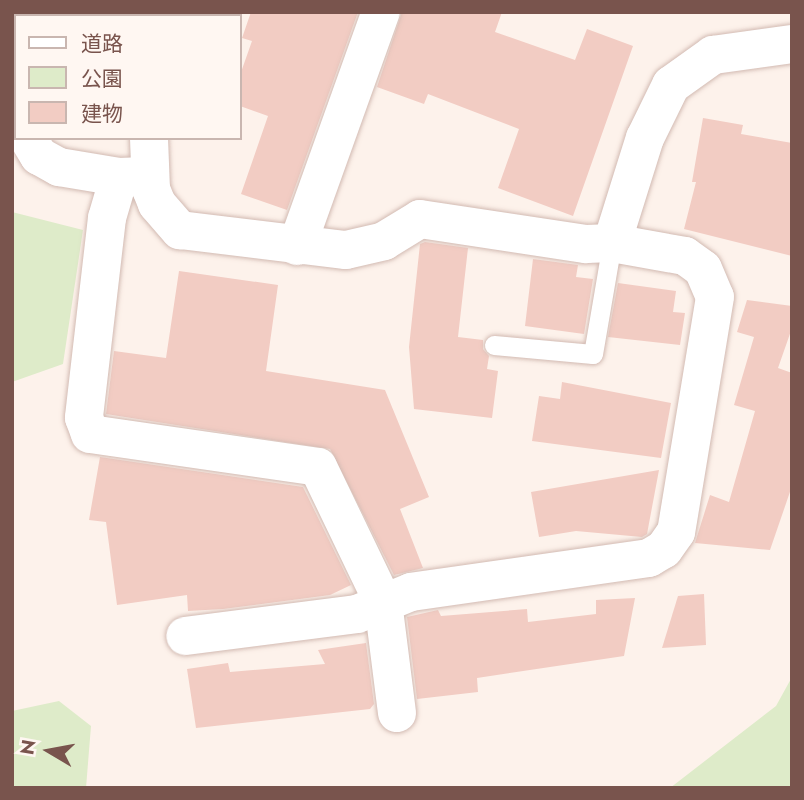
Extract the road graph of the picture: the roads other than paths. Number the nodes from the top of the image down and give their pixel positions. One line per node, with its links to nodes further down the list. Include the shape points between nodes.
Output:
1 (381, 12): 7 (street)
2 (792, 44): 6 (street, via 713,55 671,85 645,138)
3 (29, 140): 5 (street, via 39,156 60,167)
4 (148, 140): 5 (street)
5 (135, 176): 7 (street, via 180,230); 9 (street, via 107,218 84,418 90,434 318,467)
6 (612, 243): 7 (street, via 586,244 421,219 384,241 346,250); 8 (lane, via 593,354); 9 (street, via 685,256 703,269 715,297 676,532 664,549 649,558 411,592)
7 (297, 246)
8 (494, 345)
9 (383, 602): 10 (street, via 357,614); 11 (street)
10 (185, 636)
11 (397, 713)

